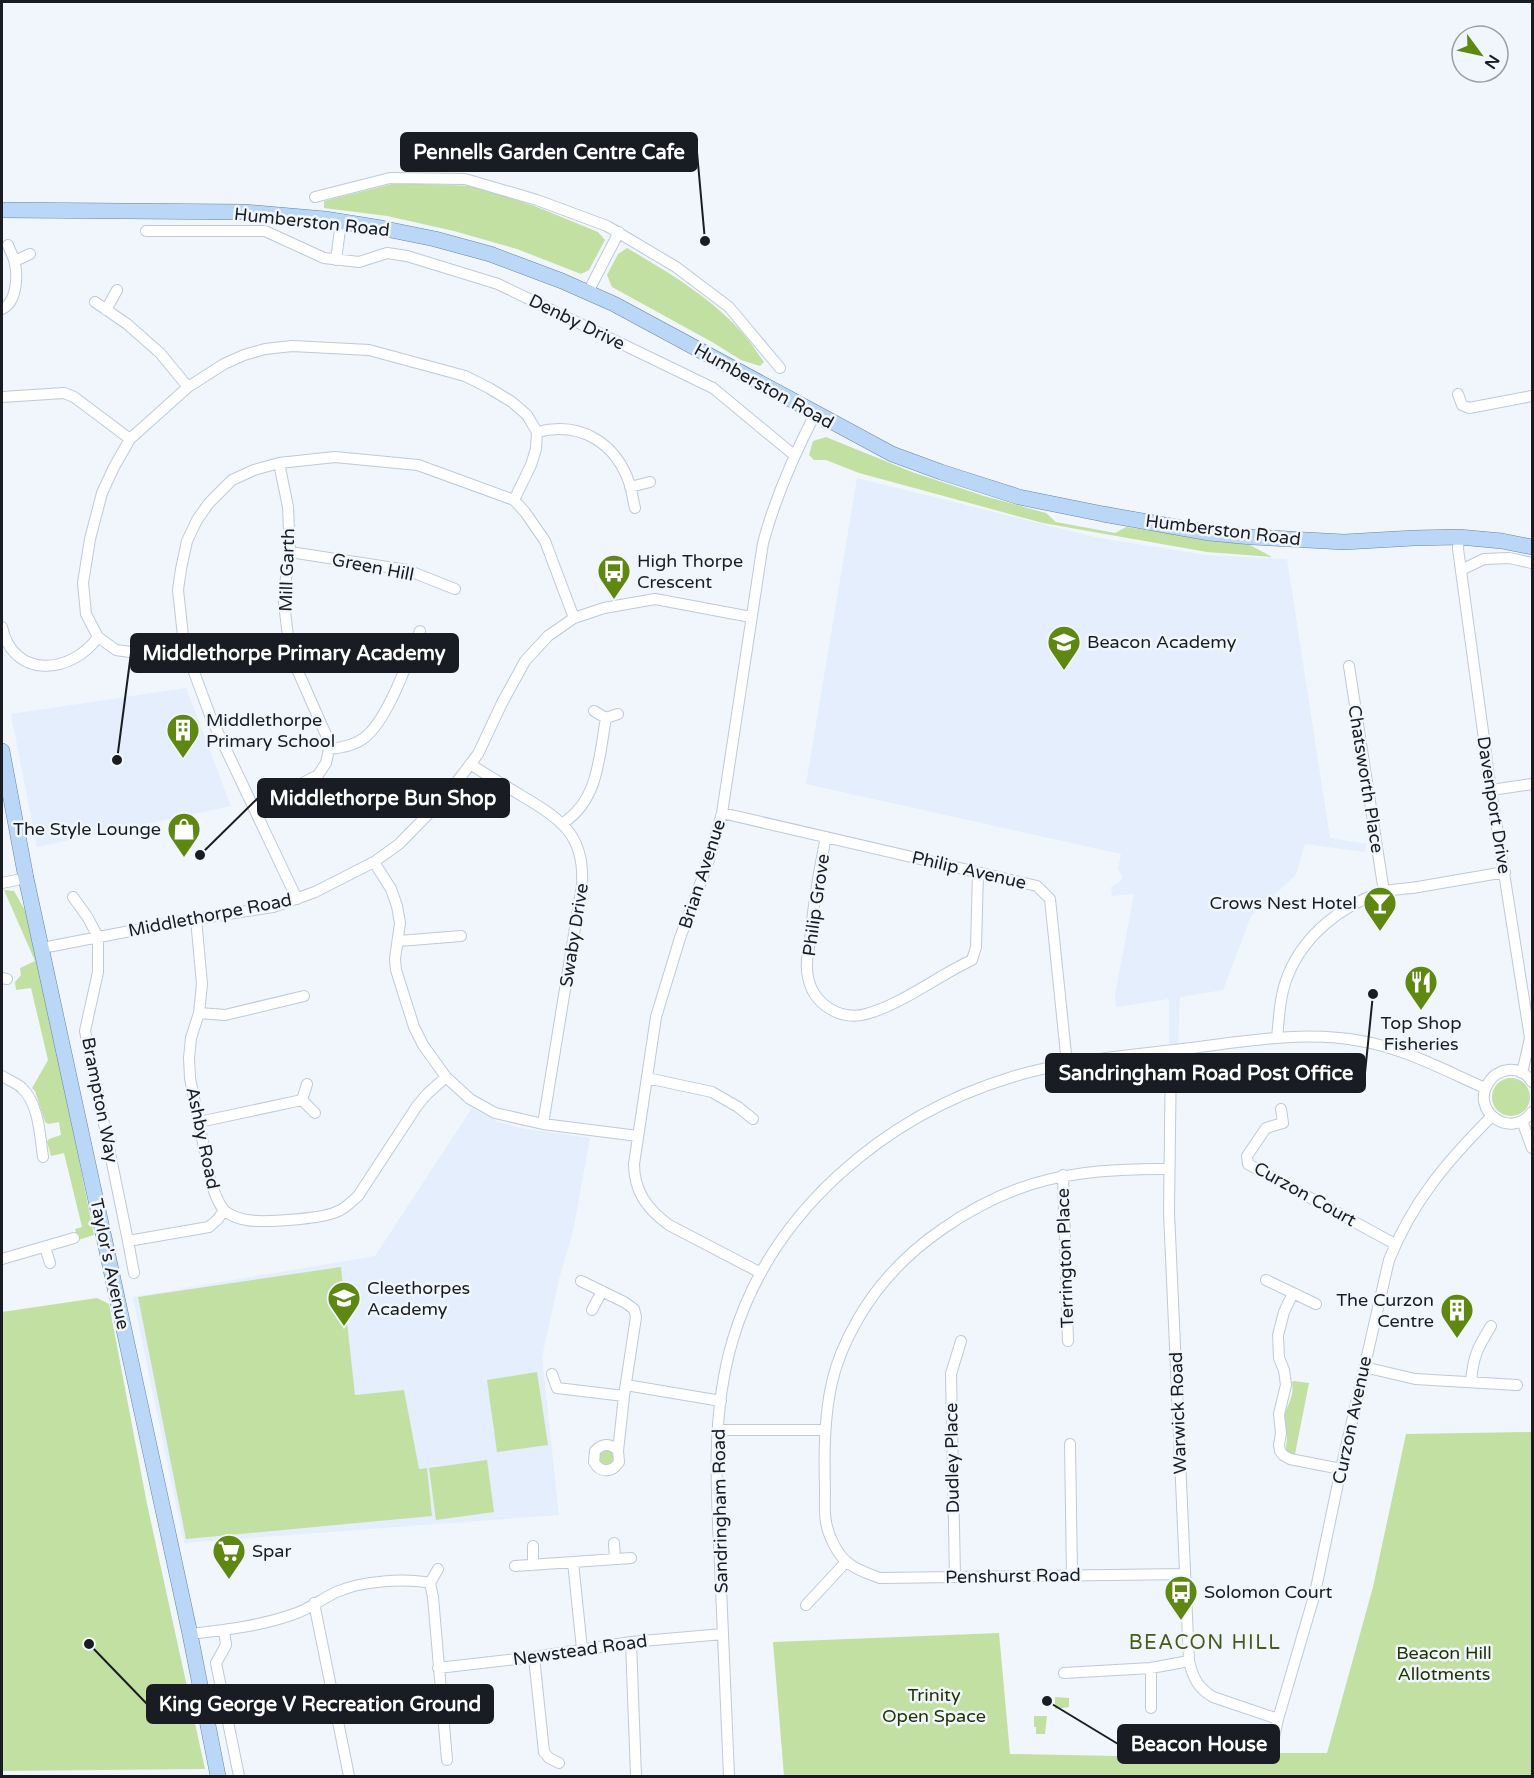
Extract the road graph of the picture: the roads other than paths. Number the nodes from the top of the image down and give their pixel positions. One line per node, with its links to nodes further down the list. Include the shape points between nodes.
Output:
1 (315, 197): 5 (street, via 390,178 465,179 537,200)
2 (2, 210): 3 (main road, Humberston Road, via 244,212)
3 (341, 222): 8 (street); 11 (main road, Humberston Road, via 435,239 490,254)
4 (146, 231): 8 (street, Denby Drive, via 266,231)
5 (620, 232): 11 (street); 15 (street, via 729,307)
6 (8, 245): 9 (street)
7 (30, 254): 9 (street)
8 (336, 260): 23 (street, Denby Drive, via 359,262 387,253 498,284 713,388)
9 (15, 261): 13 (street, via 13,296)
10 (117, 290): 14 (street)
11 (588, 292): 20 (main road, Humberston Road)
12 (95, 302): 14 (street)
13 (2, 309)
14 (106, 310): 16 (street, via 160,353)
15 (780, 368)
16 (188, 387): 21 (street, via 224,364 264,349 292,346 369,350 465,376 512,402 527,415); 22 (street)
17 (1458, 394): 18 (street, via 1460,402 1469,408)
18 (1533, 396)
19 (2, 398): 22 (street, via 64,393)
20 (815, 414): 23 (street, Brian Avenue); 29 (main road, Humberston Road, via 892,454 941,472 1019,497 1103,514 1251,537 1344,542)
21 (537, 432): 26 (street, via 563,428 598,440 618,460); 27 (street, via 531,465)
22 (130, 439): 39 (street, via 102,493 90,539 83,583 86,614)
23 (794, 455): 35 (street, Brian Avenue, via 768,523)
24 (279, 463): 27 (street, via 335,457 418,465); 31 (street, Mill Garth, via 288,507); 41 (street, via 232,480 197,520 187,540 178,590)
25 (650, 482): 26 (street)
26 (630, 487): 28 (street)
27 (514, 500): 36 (street, via 545,541)
28 (635, 508)
29 (1459, 537): 30 (main road, Humberston Road); 33 (street, Davenport Drive)
30 (1533, 547)
31 (290, 552): 34 (street, Green Hill, via 406,570); 47 (street, Mill Garth, via 284,604 289,644)
32 (1533, 562): 33 (street, via 1484,559)
33 (1461, 570): 51 (street, Davenport Drive)
34 (455, 589)
35 (751, 617): 36 (street, Middlethorpe Road, via 655,599); 53 (street, Brian Avenue)
36 (574, 618): 49 (street, Middlethorpe Road, via 548,636 525,661)
37 (2, 627): 39 (street, via 13,651 31,664 43,666 76,658)
38 (420, 631): 42 (street)
39 (98, 637): 41 (street, via 116,650 130,652)
40 (393, 642): 42 (street)
41 (184, 645): 52 (street, via 211,718)
42 (411, 651): 47 (street, via 373,730 363,739)
43 (1349, 666): 61 (street, Chatsworth Place)
44 (594, 711): 46 (street)
45 (618, 714): 46 (street)
46 (606, 718): 54 (street, via 590,792 583,806)
47 (329, 749): 52 (street, via 318,775)
48 (2, 751): 59 (main road, Taylor's Avenue)
49 (470, 764): 54 (street, Swaby Drive); 56 (street, Middlethorpe Road, via 420,824)
50 (1533, 784): 51 (street)
51 (1491, 790): 57 (street, Davenport Drive)
52 (254, 809): 63 (street)
53 (722, 813): 55 (street, Philip Avenue); 77 (street, Brian Avenue, via 656,1017)
54 (563, 823): 89 (street, Swaby Drive, via 579,852 582,885)
55 (826, 837): 58 (street, Philip Avenue); 58 (street, Philip Grove, via 814,903 808,976 825,1006 845,1015 865,1015 885,1008 972,960 976,947)
56 (374, 862): 63 (street, Middlethorpe Road); 67 (street, via 397,906)
57 (1505, 872): 61 (street); 74 (street, Davenport Drive, via 1530,1038)
58 (978, 873): 73 (street, Philip Avenue, via 1037,886 1050,900)
59 (26, 878): 60 (street); 68 (main road, Taylor's Avenue)
60 (2, 883)
61 (1384, 892): 71 (street, via 1335,915 1297,956 1282,998)
62 (73, 897): 66 (street, Brampton Way)
63 (297, 899): 64 (street, Middlethorpe Road, via 273,907)
64 (196, 919): 66 (street, Middlethorpe Road); 70 (street, Ashby Road, via 202,971)
65 (461, 936): 67 (street)
66 (98, 937): 68 (street, Middlethorpe Road); 97 (street, Brampton Way, via 98,972 85,1031)
67 (399, 941): 76 (street, via 396,970 414,1027)
68 (42, 948): 140 (main road, Taylor's Avenue)
69 (304, 996): 70 (street, via 225,1015)
70 (199, 1013): 88 (street, Ashby Road, via 189,1058)
71 (1277, 1038): 72 (street, Sandringham Road); 80 (street, Sandringham Road, via 1329,1037 1374,1043)
72 (1171, 1051): 73 (street, Sandringham Road); 93 (street, Warwick Road)
73 (1067, 1064): 103 (street, Sandringham Road, via 965,1094 917,1117 873,1146 808,1206)
74 (1522, 1072): 78 (street); 80 (street, via 1496,1074)
75 (2, 1076): 92 (street, via 21,1087 34,1106)
76 (446, 1077): 89 (street, via 470,1099 495,1113); 95 (street, Ashby Road, via 417,1106 358,1196 337,1212 257,1221)
77 (647, 1078): 86 (street, via 712,1092); 90 (street, Brian Avenue)
78 (1533, 1082)
79 (308, 1084): 81 (street)
80 (1485, 1088): 85 (street, via 1484,1103)
81 (302, 1100): 84 (street); 88 (street)
82 (1281, 1109): 98 (street, Curzon Court, via 1283,1124 1266,1128 1246,1156 1248,1164)
83 (1533, 1112): 87 (street)
84 (315, 1113)
85 (1491, 1116): 87 (street, via 1506,1123); 98 (street, Curzon Avenue, via 1430,1185)
86 (753, 1119)
87 (1522, 1121): 91 (street)
88 (200, 1122): 95 (street, Ashby Road, via 211,1183)
89 (543, 1124): 90 (street)
90 (638, 1136): 103 (street, Brian Avenue, via 634,1176 650,1209 669,1225)
91 (1533, 1148)
92 (43, 1157)
93 (1169, 1169): 94 (street); 133 (street, Warwick Road)
94 (1063, 1175): 112 (street, Terrington Place); 120 (street, via 998,1195 973,1209 940,1230 893,1272 858,1318 843,1349 832,1380)
95 (224, 1210): 97 (street, via 209,1227)
96 (74, 1238): 99 (street)
97 (128, 1241): 102 (street, Brampton Way)
98 (1395, 1244): 113 (street, Curzon Avenue)
99 (45, 1247): 100 (street); 101 (street)
100 (2, 1259)
101 (50, 1263)
102 (134, 1273)
103 (761, 1273): 118 (street, Sandringham Road, via 733,1340)
104 (1266, 1280): 107 (street)
105 (581, 1281): 106 (street)
106 (602, 1291): 109 (street); 117 (street, via 635,1312)
107 (1293, 1293): 108 (street); 123 (street, via 1278,1335 1279,1358 1287,1385 1279,1414 1280,1451 1290,1459)
108 (1316, 1304)
109 (592, 1310)
110 (1491, 1326): 115 (street, via 1477,1348)
111 (961, 1341): 135 (street, Dudley Place, via 951,1374)
112 (1068, 1341)
113 (1364, 1367): 115 (street, via 1415,1379); 123 (street, Curzon Avenue)
114 (552, 1374): 117 (street, via 557,1388)
115 (1471, 1382): 116 (street)
116 (1516, 1385)
117 (625, 1391): 118 (street); 122 (street)
118 (721, 1401): 119 (street, Sandringham Road)
119 (718, 1430): 120 (street); 141 (street, Sandringham Road, via 716,1474)
120 (824, 1430): 129 (street, via 826,1523)
121 (1070, 1444): 134 (street)
122 (618, 1451)
123 (1341, 1469): 150 (street, Curzon Avenue, via 1315,1593)
124 (614, 1543): 127 (street)
125 (532, 1546): 130 (street)
126 (631, 1558): 127 (street)
127 (615, 1559): 128 (street)
128 (573, 1562): 130 (street); 143 (street)
129 (846, 1562): 135 (street, Penshurst Road, via 880,1578); 138 (street)
130 (533, 1564): 131 (street)
131 (515, 1566)
132 (438, 1569): 136 (street)
133 (1184, 1574): 134 (street, Penshurst Road); 145 (street, Warwick Road)
134 (1072, 1575): 135 (street, Penshurst Road)
135 (955, 1577)
136 (429, 1583): 137 (street, via 363,1583); 146 (street)
137 (314, 1604): 139 (street, via 296,1614); 158 (street)
138 (806, 1605)
139 (224, 1630): 140 (street); 157 (street, via 226,1645 216,1663)
140 (190, 1634): 156 (main road, Taylor's Avenue)
141 (723, 1634): 142 (street, Newstead Road); 160 (street, Sandringham Road)
142 (631, 1642): 143 (street, Newstead Road); 159 (street)
143 (582, 1649): 144 (street, Newstead Road)
144 (534, 1657): 146 (street, Newstead Road); 151 (street)
145 (1189, 1661): 147 (street); 150 (street, Warwick Road, via 1192,1676 1205,1693)
146 (438, 1668): 153 (street)
147 (1151, 1668): 148 (street); 149 (street)
148 (1064, 1673)
149 (1151, 1708)
150 (1278, 1719): 152 (street, Curzon Avenue)
151 (544, 1752): 154 (street); 155 (street)
152 (1274, 1754)
153 (447, 1760)
154 (535, 1762)
155 (559, 1763)
156 (218, 1776)
157 (239, 1776)
158 (349, 1776)
159 (636, 1776)
160 (729, 1776)

